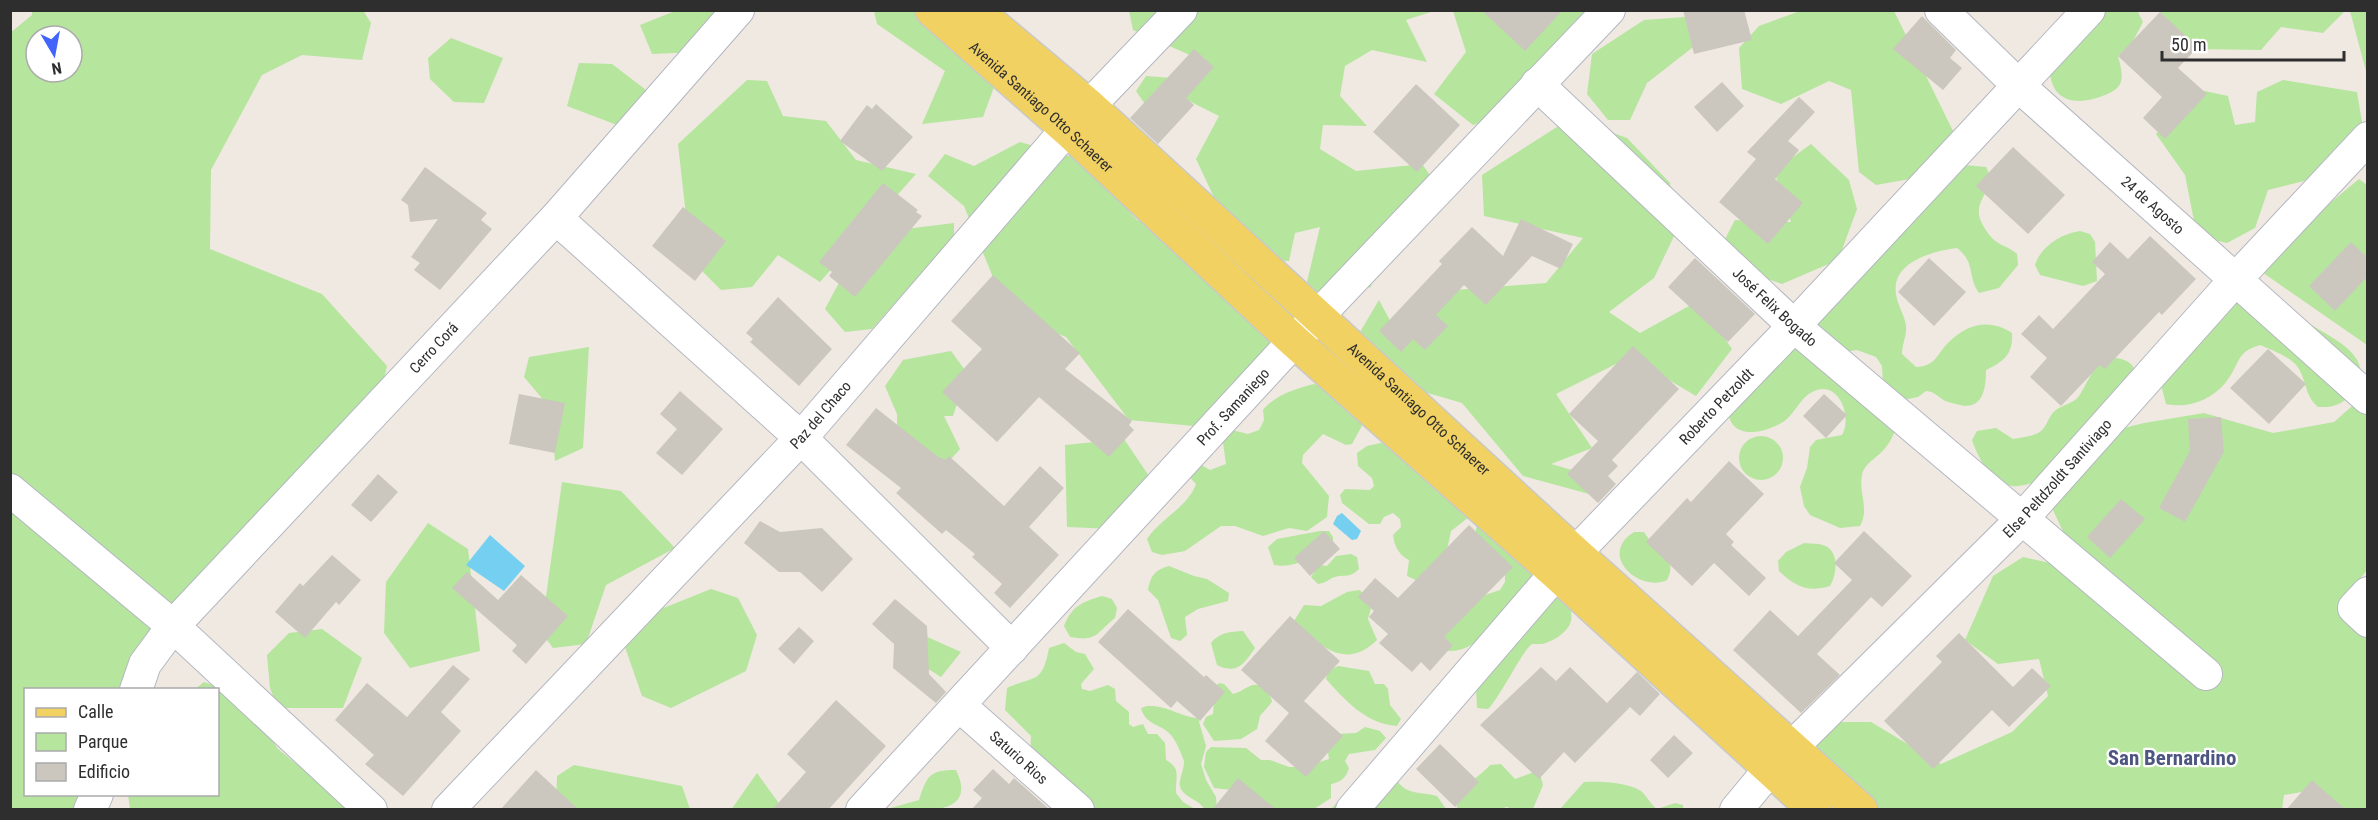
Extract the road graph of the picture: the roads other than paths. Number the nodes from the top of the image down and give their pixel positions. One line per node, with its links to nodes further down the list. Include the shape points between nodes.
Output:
1 (738, 10): 12 (street, Cerro Corá)
2 (932, 10): 10 (main road, Avenida Santiago Otto Schaerer)
3 (975, 10): 10 (main road, Avenida Santiago Otto Schaerer)
4 (1181, 10): 10 (street, Paz del Chaco)
5 (1609, 10): 8 (street, Prof. Samaniego)
6 (1941, 10): 9 (street, 24 de Agosto)
7 (2090, 10): 9 (street, Roberto Petzoldt)
8 (1538, 84): 14 (street, Prof. Samaniego); 15 (street, José Felix Bogado)
9 (2019, 86): 13 (street, 24 de Agosto); 15 (street, Roberto Petzoldt)
10 (1077, 117): 14 (main road, Avenida Santiago Otto Schaerer); 16 (main road, Avenida Santiago Otto Schaerer); 18 (street, Paz del Chaco)
11 (2367, 138): 13 (street, Else Peltdzoldt Santiviago)
12 (556, 218): 18 (street); 22 (street, Cerro Corá)
13 (2235, 280): 17 (street, 24 de Agosto); 20 (street, Else Peltdzoldt Santiviago)
14 (1317, 317): 16 (street, Prof. Samaniego); 21 (main road, Avenida Santiago Otto Schaerer)
15 (1794, 326): 20 (street, José Felix Bogado); 21 (street, Roberto Petzoldt)
16 (1294, 341): 21 (main road, Avenida Santiago Otto Schaerer); 23 (street, Prof. Samaniego)
17 (2367, 398)
18 (801, 438): 23 (street); 31 (street, Paz del Chaco)
19 (10, 490): 22 (street)
20 (2021, 520): 24 (street, José Felix Bogado); 27 (street, Else Peltdzoldt Santiviago)
21 (1566, 563): 27 (main road, Avenida Santiago Otto Schaerer); 34 (street, Roberto Petzoldt)
22 (173, 626): 25 (street, Cerro Corá, via 145,664); 30 (street)
23 (1012, 648): 26 (street, Prof. Samaniego)
24 (2206, 674)
25 (137, 688)
26 (960, 706): 32 (street, Prof. Samaniego); 33 (street, Saturio Rios)
27 (1781, 758): 35 (street, Else Peltdzoldt Santiviago); 36 (main road, Avenida Santiago Otto Schaerer); 37 (main road, Avenida Santiago Otto Schaerer)
28 (97, 796): 29 (street)
29 (90, 810)
30 (371, 810)
31 (448, 810)
32 (862, 810)
33 (1078, 810)
34 (1352, 810)
35 (1736, 810)
36 (1815, 810)
37 (1861, 810)

